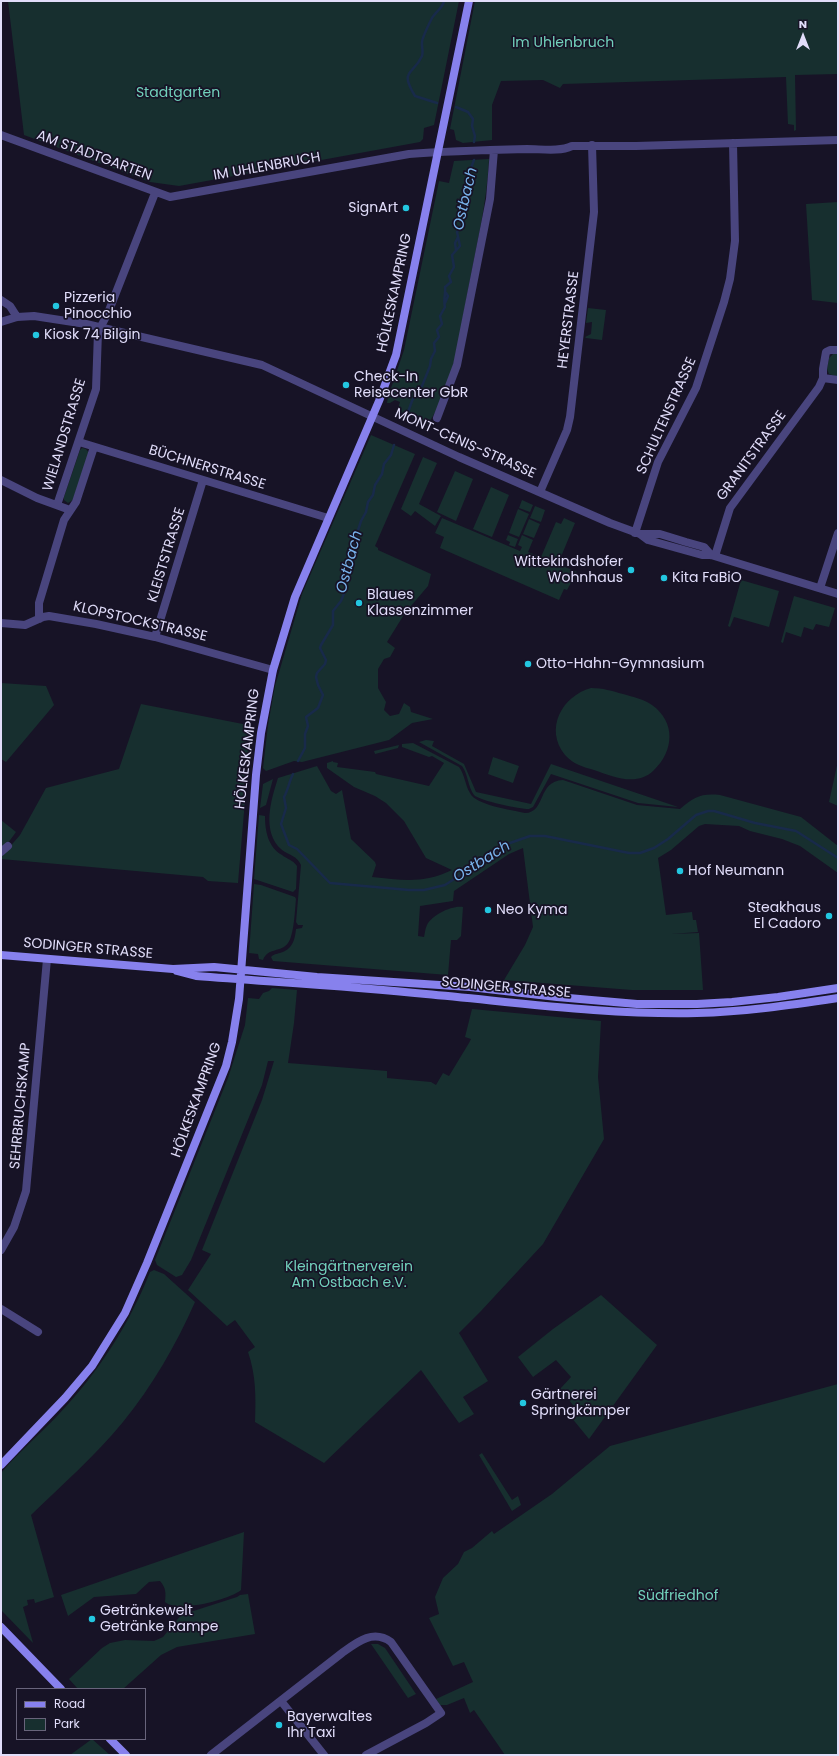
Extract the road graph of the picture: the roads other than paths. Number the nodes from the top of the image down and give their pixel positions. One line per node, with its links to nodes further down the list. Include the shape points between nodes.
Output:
1 (469, 1): 7 (main road, HÖLKESKAMPRING)
2 (1, 136): 8 (street, AM STADTGARTEN)
3 (838, 140): 4 (street, IM UHLENBRUCH)
4 (733, 143): 5 (street, IM UHLENBRUCH); 26 (street, SCHULTENSTRASSE, via 735,241 730,279 696,388 658,462)
5 (592, 146): 6 (street, IM UHLENBRUCH, via 572,146 564,150); 22 (street, HEYERSTRASSE, via 594,212 570,417 567,430)
6 (494, 150): 7 (street, IM UHLENBRUCH); 17 (street, via 490,199 457,365)
7 (438, 152): 8 (street, IM UHLENBRUCH, via 409,154 170,197); 16 (main road, HÖLKESKAMPRING, via 397,350)
8 (155, 193): 12 (street, AM STADTGARTEN, via 108,313)
9 (1, 300): 10 (street, via 10,306)
10 (17, 317): 11 (street, MONT-CENIS-STRASSE); 12 (street, MONT-CENIS-STRASSE, via 34,316)
11 (1, 322)
12 (100, 326): 16 (street, MONT-CENIS-STRASSE, via 262,365); 18 (street, WIELANDSTRASSE, via 97,338 96,389)
13 (838, 350): 14 (street, GRANITSTRASSE, via 826,352)
14 (823, 378): 15 (street); 28 (street, GRANITSTRASSE, via 730,508)
15 (838, 380)
16 (372, 416): 22 (street, MONT-CENIS-STRASSE); 25 (main road, HÖLKESKAMPRING)
17 (437, 418)
18 (79, 442): 19 (street, BÜCHNERSTRASSE); 23 (street, WIELANDSTRASSE)
19 (94, 447): 21 (street, BÜCHNERSTRASSE); 24 (street, via 76,502)
20 (1, 480): 23 (street, via 25,493)
21 (203, 480): 25 (street, BÜCHNERSTRASSE); 33 (street, KLEISTSTRASSE)
22 (540, 492): 26 (street, MONT-CENIS-STRASSE)
23 (57, 505): 24 (street)
24 (70, 510): 31 (street, via 64,520 39,603)
25 (328, 518): 34 (main road, HÖLKESKAMPRING, via 295,597)
26 (638, 533): 28 (street, MONT-CENIS-STRASSE, via 648,540 702,555)
27 (838, 533): 29 (street)
28 (713, 555): 29 (street, MONT-CENIS-STRASSE)
29 (820, 588): 30 (street, MONT-CENIS-STRASSE)
30 (838, 594)
31 (39, 619): 32 (street, KLOPSTOCKSTRASSE, via 25,625); 33 (street, KLOPSTOCKSTRASSE, via 49,616)
32 (1, 623)
33 (155, 637): 34 (street, KLOPSTOCKSTRASSE)
34 (273, 670): 40 (main road, HÖLKESKAMPRING, via 261,733 247,876)
35 (8, 846): 36 (street)
36 (1, 852)
37 (1, 955): 38 (main road, SODINGER STRASSE)
38 (47, 959): 39 (main road, SODINGER STRASSE); 44 (street, SEHRBRUCHSKAMP, via 26,1191 14,1227)
39 (173, 969): 40 (main road, SODINGER STRASSE, via 214,966); 41 (main road, SODINGER STRASSE, via 196,976)
40 (242, 969): 41 (main road, HÖLKESKAMPRING); 42 (main road, SODINGER STRASSE, via 317,977 470,987 637,1004 732,1002)
41 (241, 980): 43 (main road, SODINGER STRASSE, via 652,1013 742,1011); 47 (main road, HÖLKESKAMPRING, via 226,1066 125,1313 92,1366)
42 (838, 988)
43 (838, 998)
44 (1, 1250)
45 (1, 1309): 46 (street)
46 (38, 1332)
47 (1, 1465)
48 (1, 1627): 49 (main road)
49 (60, 1688)
50 (281, 1701): 53 (street); 54 (street); 55 (street, via 362,1639 374,1636 388,1640 440,1713)
51 (111, 1740): 52 (main road)
52 (126, 1755)
53 (211, 1755)
54 (324, 1755)
55 (366, 1755)

